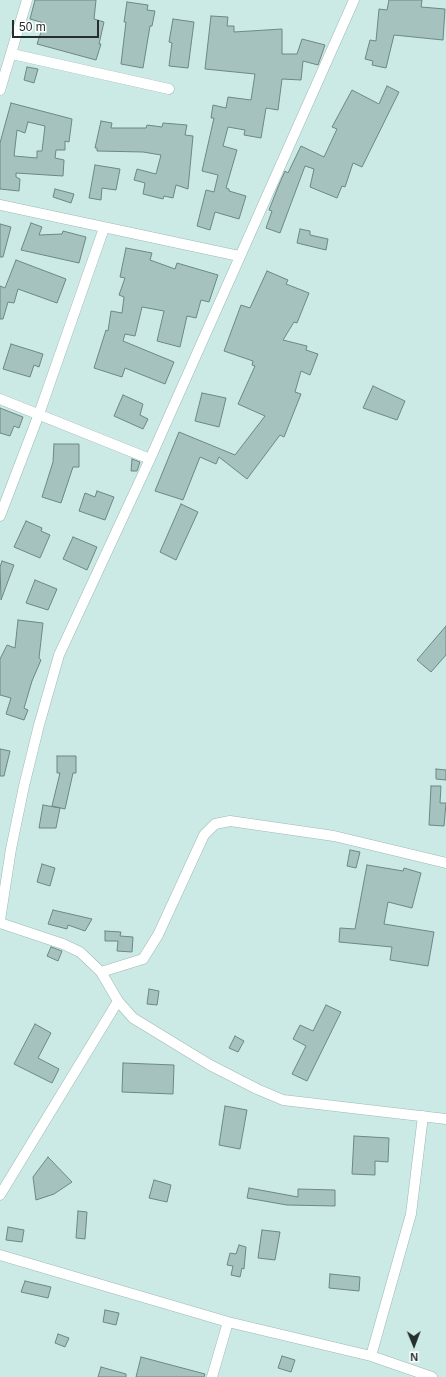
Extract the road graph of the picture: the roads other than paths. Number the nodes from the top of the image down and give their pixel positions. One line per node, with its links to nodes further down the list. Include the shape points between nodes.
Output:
1 (27, 0): 3 (street)
2 (354, 0): 8 (street)
3 (12, 54): 4 (street); 5 (street)
4 (169, 89)
5 (0, 90)
6 (0, 206): 7 (street)
7 (104, 228): 8 (street); 10 (street)
8 (239, 256): 11 (street)
9 (0, 398): 10 (street)
10 (39, 414): 11 (street); 12 (street)
11 (150, 460): 14 (street, via 59,655 24,786)
12 (0, 516)
13 (446, 863): 15 (street, via 334,836 230,821 215,824 204,835 158,935 143,959)
14 (0, 922): 15 (street, via 80,952)
15 (101, 972): 16 (street)
16 (118, 1001): 17 (street, via 133,1018 210,1065 283,1100); 19 (street)
17 (423, 1116): 18 (street); 22 (street, via 411,1214)
18 (446, 1119)
19 (0, 1195)
20 (0, 1254): 21 (street)
21 (228, 1322): 22 (street); 23 (street)
22 (372, 1356): 24 (street)
23 (212, 1377)
24 (432, 1377)

